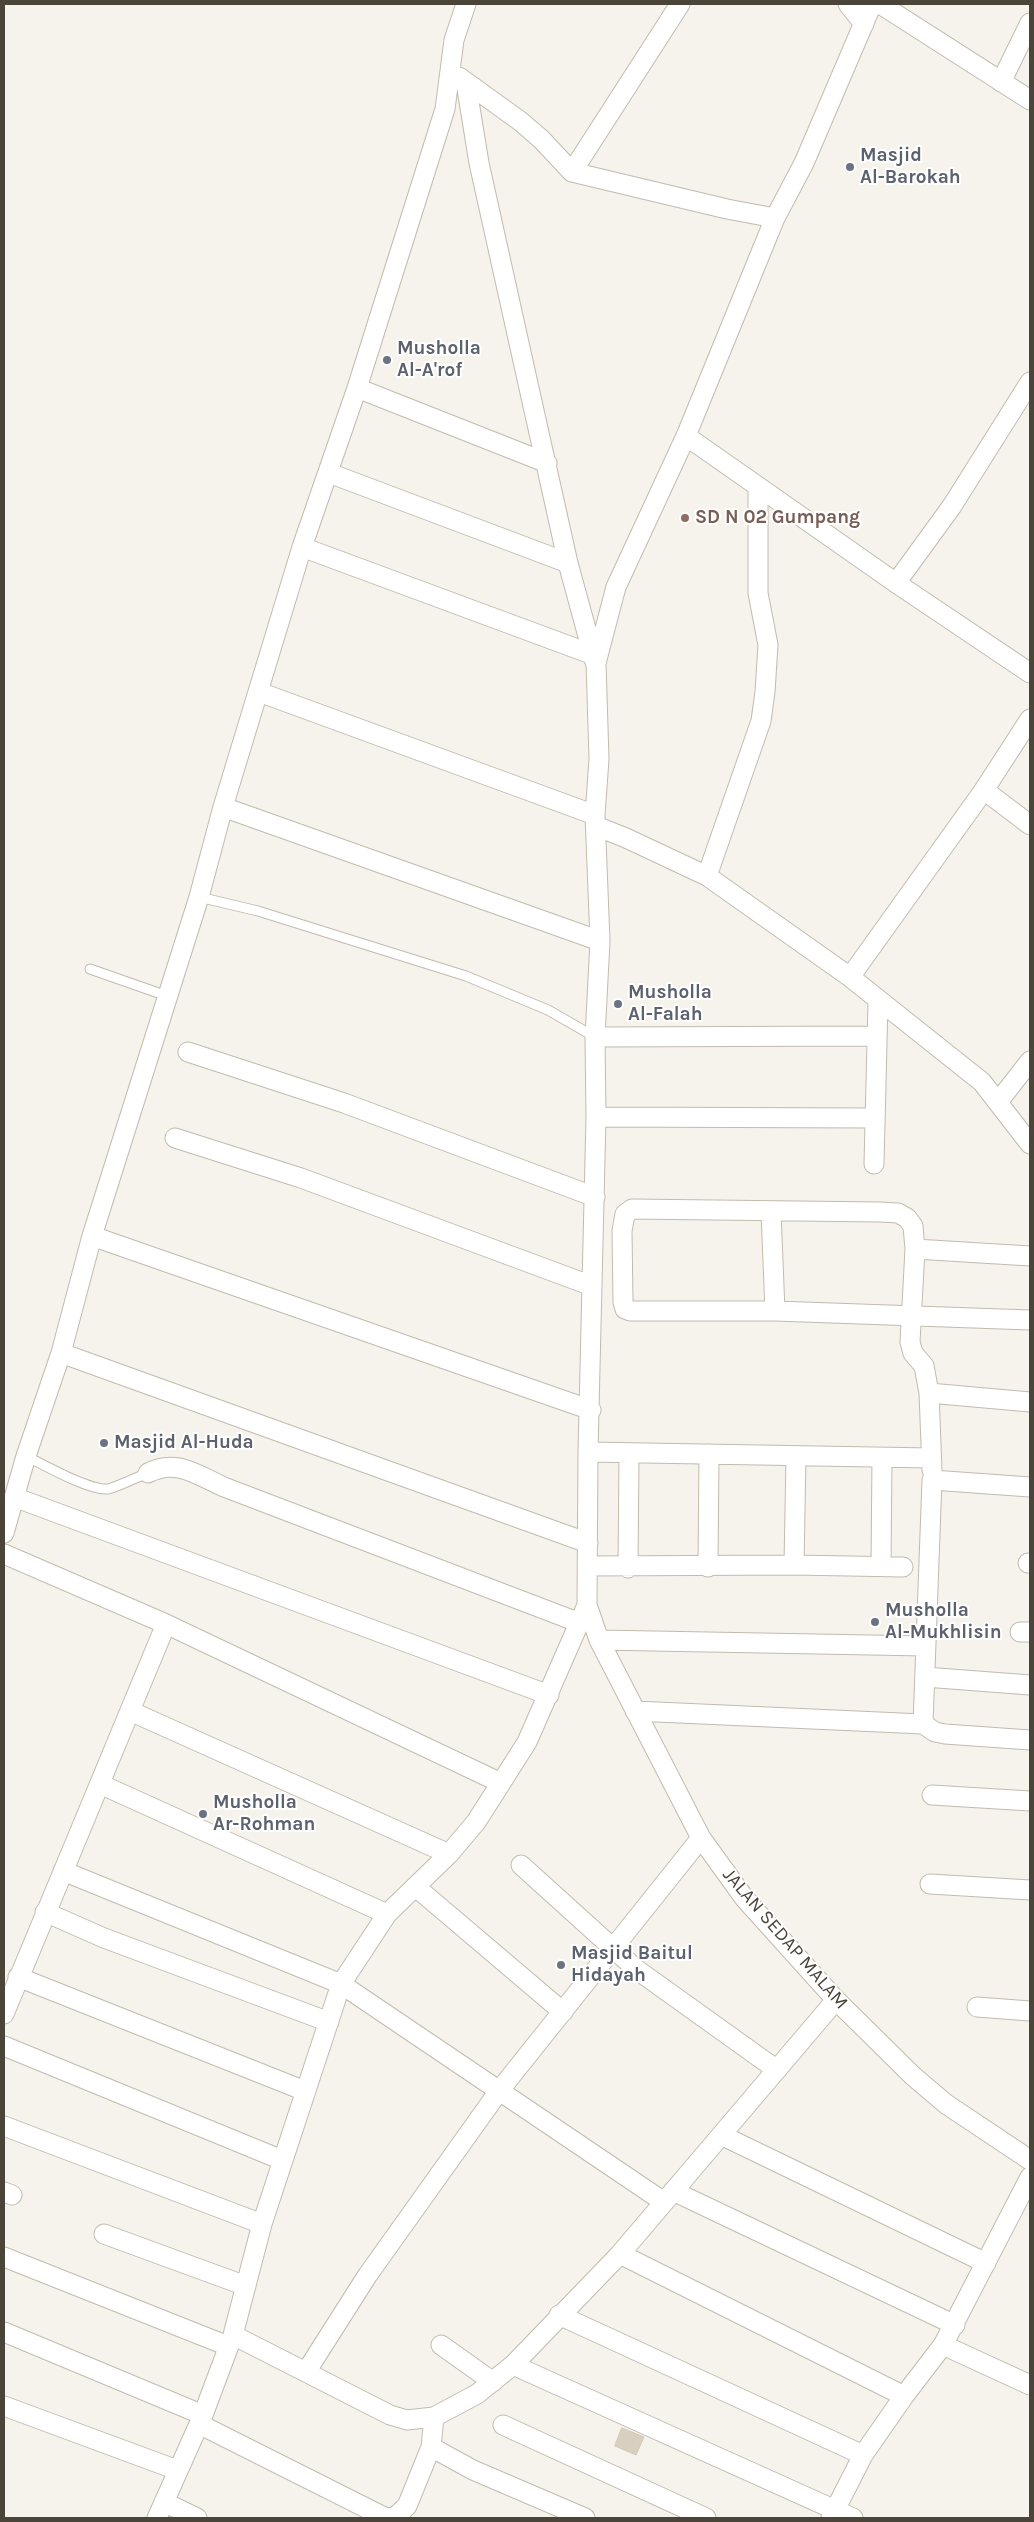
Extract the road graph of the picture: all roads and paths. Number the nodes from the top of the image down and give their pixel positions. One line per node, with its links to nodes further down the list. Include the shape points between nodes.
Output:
1 (466, 4): 8 (street, via 454,40)
2 (680, 4): 12 (street)
3 (848, 4): 7 (street)
4 (872, 4): 7 (street)
5 (880, 4): 9 (street)
6 (1030, 23): 9 (street)
7 (864, 24): 13 (street, via 804,163)
8 (450, 70): 10 (street); 15 (street, via 446,110)
9 (1001, 82): 11 (street)
10 (466, 83): 12 (street, via 520,121); 17 (street, via 479,163)
11 (1030, 100)
12 (572, 172): 13 (street)
13 (775, 218): 16 (street)
14 (1030, 382): 22 (street, via 952,506)
15 (357, 388): 17 (street); 18 (street)
16 (686, 436): 19 (street); 23 (street, via 616,587)
17 (546, 463): 21 (street)
18 (329, 473): 20 (street); 21 (street)
19 (758, 488): 22 (street); 31 (street, via 758,593 768,645 765,692 761,721)
20 (302, 547): 23 (street); 25 (street)
21 (568, 563): 23 (street)
22 (896, 583): 24 (street)
23 (594, 659): 29 (street, via 599,759)
24 (1030, 673)
25 (259, 692): 28 (street); 29 (street)
26 (1030, 719): 27 (street)
27 (984, 790): 30 (street); 35 (street)
28 (223, 807): 32 (street); 33 (street)
29 (595, 820): 31 (street); 33 (street)
30 (1030, 825)
31 (707, 876): 35 (street)
32 (199, 897): 36 (street); 39 (lane, via 258,911 466,976 548,1010)
33 (600, 941): 39 (street)
34 (90, 968): 36 (lane)
35 (850, 977): 37 (street)
36 (167, 996): 50 (street)
37 (878, 1002): 38 (street); 42 (street, via 982,1082)
38 (876, 1036): 39 (street); 44 (street)
39 (595, 1037): 43 (street)
40 (188, 1052): 48 (street, via 344,1103)
41 (1030, 1061): 42 (street)
42 (998, 1102): 46 (street)
43 (596, 1118): 44 (street); 48 (street)
44 (875, 1118): 47 (street)
45 (175, 1138): 55 (street, via 301,1178)
46 (1030, 1144)
47 (874, 1164)
48 (595, 1197): 53 (street)
49 (772, 1212): 51 (street, via 898,1213 913,1226); 54 (street, via 632,1209 625,1214 622,1231); 56 (street)
50 (92, 1236): 59 (street); 62 (street)
51 (915, 1249): 52 (street); 57 (street)
52 (1030, 1256)
53 (594, 1264): 54 (street); 55 (street)
54 (623, 1264): 56 (street, via 623,1302 625,1309 630,1311)
55 (592, 1286): 62 (street)
56 (775, 1311): 57 (street)
57 (912, 1314): 58 (street); 60 (street, via 910,1342 913,1353 926,1371)
58 (1030, 1320)
59 (61, 1353): 66 (street); 75 (street)
60 (929, 1393): 61 (street); 69 (street)
61 (1030, 1402)
62 (591, 1410): 63 (street)
63 (588, 1452): 64 (street); 75 (street)
64 (628, 1454): 65 (street); 82 (street)
65 (709, 1454): 67 (street); 79 (street)
66 (26, 1456): 70 (lane, via 80,1482 109,1489); 73 (street)
67 (796, 1457): 68 (street); 77 (street)
68 (882, 1458): 69 (street); 80 (street)
69 (932, 1458): 71 (street)
70 (148, 1473): 84 (street, via 160,1466 177,1466)
71 (932, 1480): 72 (street); 87 (street)
72 (1030, 1487)
73 (14, 1497): 74 (street); 90 (street)
74 (4, 1533)
75 (588, 1543): 78 (street)
76 (4, 1554): 85 (street)
77 (794, 1565): 79 (street); 80 (street)
78 (588, 1566): 82 (street); 83 (street)
79 (708, 1566): 82 (street)
80 (881, 1566): 81 (street)
81 (903, 1567)
82 (628, 1568)
83 (588, 1605): 84 (street); 86 (street, JALAN SEDAP MALAM)
84 (580, 1623): 90 (street)
85 (166, 1624): 91 (street); 95 (street)
86 (599, 1640): 87 (street); 92 (street, JALAN SEDAP MALAM)
87 (925, 1646): 88 (street)
88 (925, 1677): 89 (street); 93 (street)
89 (1030, 1685)
90 (549, 1695): 95 (street, via 527,1742)
91 (130, 1711): 96 (street); 100 (street)
92 (635, 1711): 93 (street); 99 (street, JALAN SEDAP MALAM)
93 (923, 1724): 94 (street, via 945,1734)
94 (1030, 1740)
95 (501, 1782): 100 (street, via 476,1822)
96 (100, 1784): 102 (street); 107 (street)
97 (932, 1795): 98 (street)
98 (1030, 1801)
99 (701, 1838): 108 (street); 111 (street, JALAN SEDAP MALAM, via 745,1899)
100 (449, 1854): 104 (street)
101 (521, 1865): 108 (street)
102 (63, 1871): 106 (street); 110 (street)
103 (930, 1884): 105 (street)
104 (416, 1888): 107 (street); 114 (street)
105 (1030, 1890)
106 (45, 1912): 109 (street); 116 (street, via 104,1938)
107 (387, 1914): 110 (street)
108 (613, 1948): 114 (street); 118 (street, via 659,1987)
109 (18, 1978): 115 (street); 119 (street)
110 (341, 1984): 116 (street); 120 (street)
111 (836, 2000): 118 (street); 124 (street, JALAN SEDAP MALAM, via 946,2104)
112 (977, 2008): 113 (street)
113 (1030, 2011)
114 (563, 2012): 120 (street)
115 (4, 2014)
116 (329, 2022): 119 (street)
117 (4, 2046): 123 (street)
118 (777, 2070): 122 (street)
119 (305, 2091): 123 (street)
120 (499, 2091): 126 (street); 140 (street, via 367,2276)
121 (4, 2126): 127 (street)
122 (721, 2136): 126 (street); 131 (street)
123 (282, 2160): 127 (street)
124 (1030, 2160)
125 (1030, 2177): 131 (street)
126 (668, 2197): 129 (street); 134 (street)
127 (262, 2224): 132 (street)
128 (104, 2234): 132 (street)
129 (620, 2254): 133 (street); 143 (street)
130 (4, 2257): 136 (street)
131 (986, 2263): 134 (street)
132 (246, 2286): 136 (street)
133 (559, 2315): 139 (street); 149 (street)
134 (955, 2325): 138 (street)
135 (4, 2332): 146 (street)
136 (230, 2341): 140 (street); 146 (street)
137 (441, 2345): 141 (street)
138 (943, 2345): 142 (street); 143 (street)
139 (513, 2364): 141 (street); 152 (street)
140 (306, 2372): 145 (street, via 390,2415 412,2420)
141 (493, 2382): 145 (street)
142 (1030, 2385)
143 (904, 2396): 149 (street)
144 (4, 2406): 150 (street)
145 (434, 2417): 148 (street)
146 (201, 2419): 148 (street, via 386,2518 395,2517 407,2506); 150 (street)
147 (503, 2425): 155 (street)
148 (431, 2447): 154 (street, via 473,2470)
149 (863, 2455): 152 (street)
150 (178, 2470): 151 (street)
151 (161, 2510): 153 (street)
152 (833, 2514): 156 (street)
153 (197, 2518)
154 (585, 2518)
155 (706, 2518)
156 (853, 2518)

